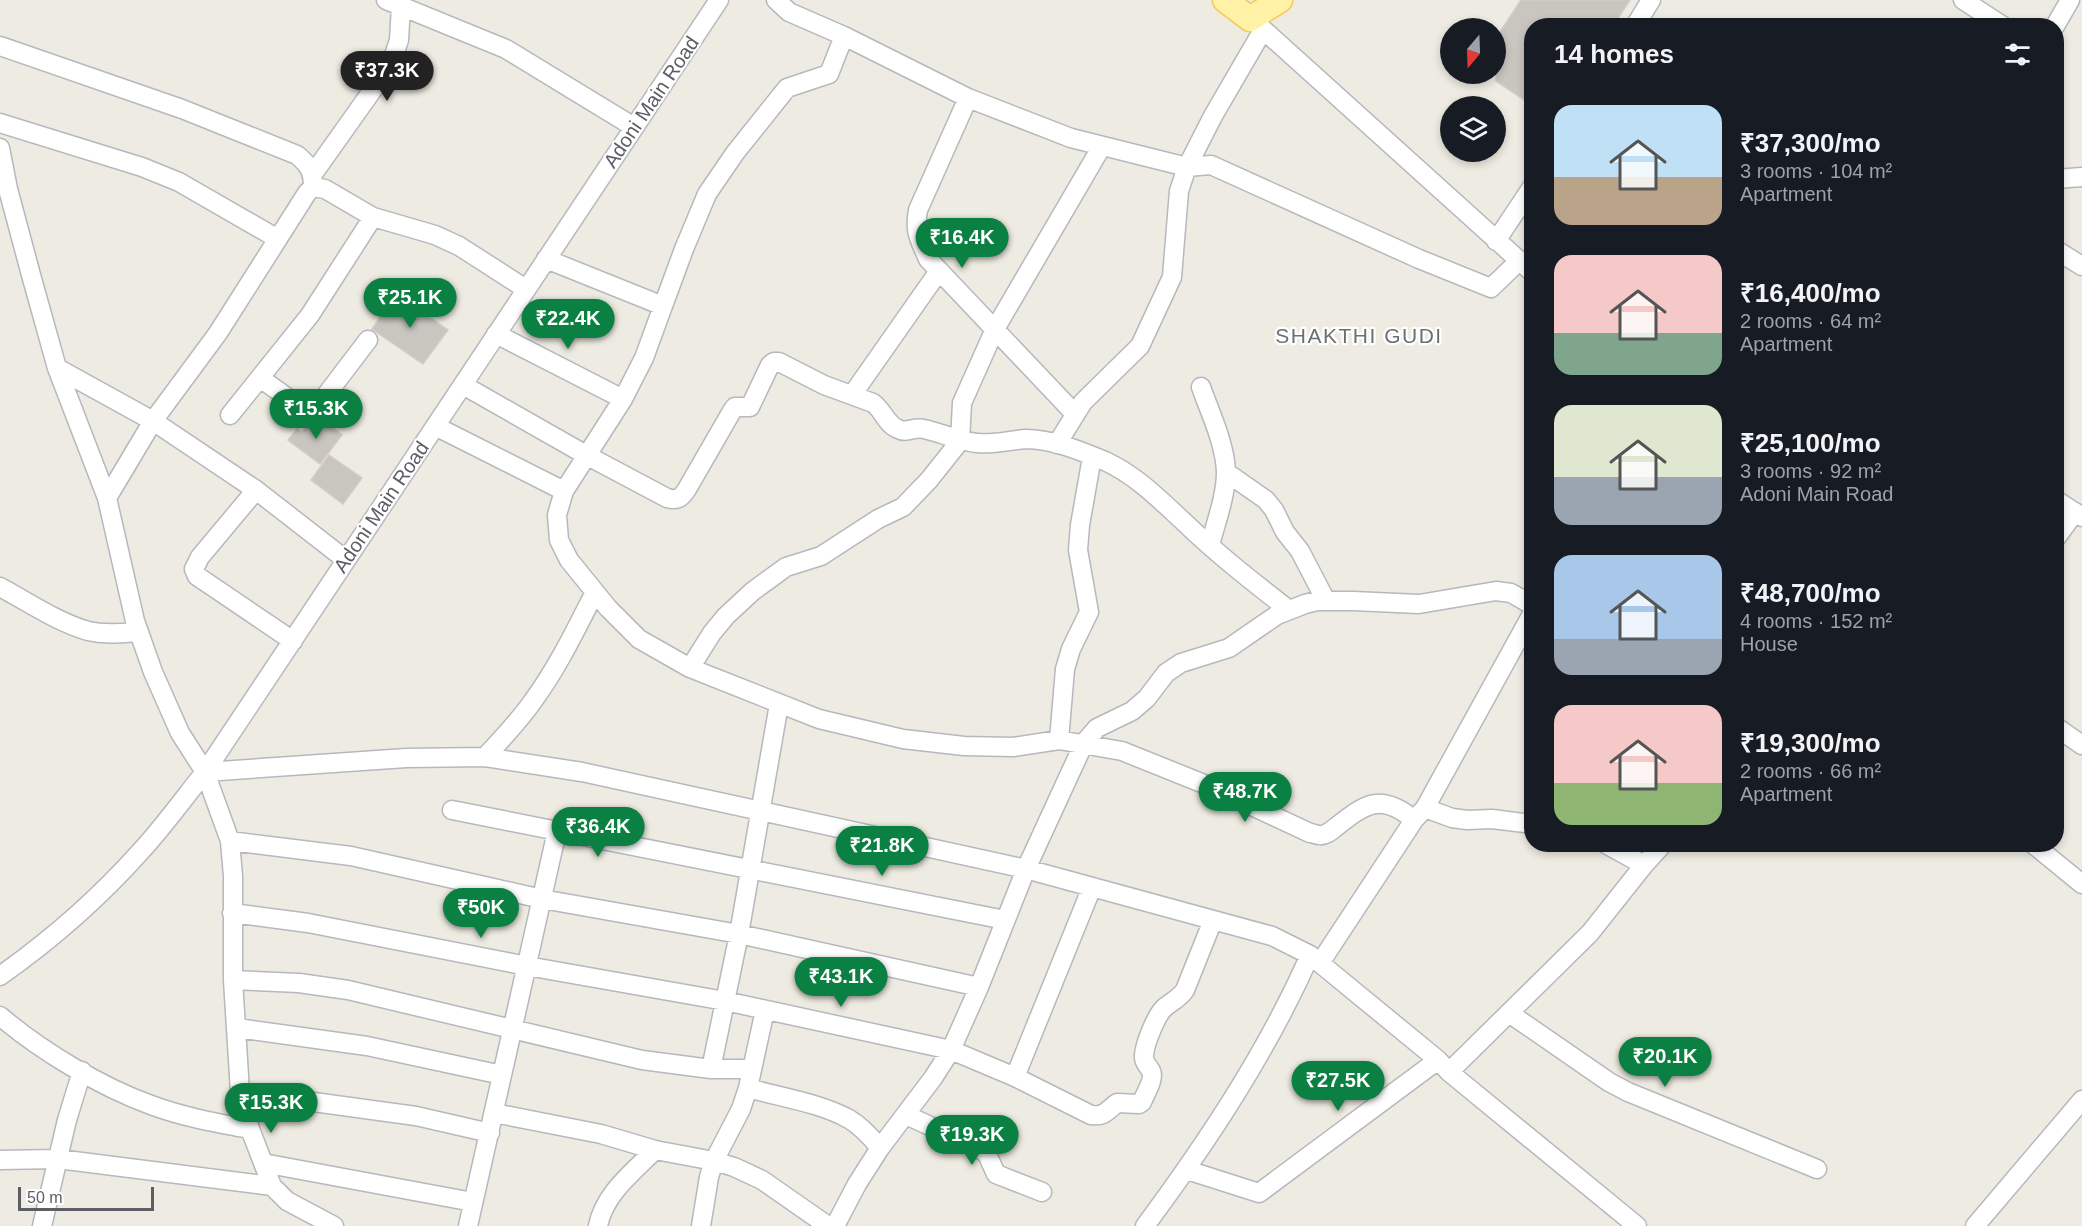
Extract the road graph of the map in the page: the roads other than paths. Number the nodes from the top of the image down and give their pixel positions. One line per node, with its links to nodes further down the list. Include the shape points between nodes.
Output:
1 (719, 0): 17 (street, Adoni Main Road)
2 (776, 0): 13 (street, via 789,12)
3 (1225, 0): 12 (main road)
4 (1280, 0): 12 (main road)
5 (1651, 0): 9 (street)
6 (1962, 0): 10 (street)
7 (2070, 0): 11 (street)
8 (394, 3): 17 (street, via 506,49); 23 (street, via 399,40 391,64)
9 (1640, 18)
10 (1990, 18)
11 (2060, 18)
12 (1257, 25): 20 (street); 28 (street)
13 (844, 36): 15 (street); 36 (street, via 829,74 787,88 707,194)
14 (0, 46): 23 (street, via 297,154 309,164)
15 (968, 98): 18 (street); 34 (street, via 918,210 915,225 928,259)
16 (0, 123): 27 (street, via 179,182)
17 (634, 127): 30 (street, Adoni Main Road)
18 (1102, 146): 20 (street); 37 (street)
19 (0, 148): 25 (street)
20 (1187, 167): 33 (street, via 1211,165 1491,288); 46 (street, via 1179,190 1172,277 1140,346 1083,402)
21 (2082, 177): 22 (street)
22 (2064, 178)
23 (313, 181): 26 (street); 27 (street)
24 (1524, 199): 28 (street)
25 (7, 213): 40 (street)
26 (373, 217): 35 (street, via 459,246); 41 (street, via 310,315)
27 (278, 239): 48 (street, via 218,333)
28 (1496, 241): 31 (street)
29 (2064, 255): 32 (street)
30 (546, 258): 35 (street, Adoni Main Road); 36 (street)
31 (1524, 266)
32 (2082, 266)
33 (1524, 268)
34 (939, 271): 37 (street); 44 (street)
35 (526, 289): 38 (street, Adoni Main Road)
36 (663, 306): 45 (street, via 644,358)
37 (995, 329): 46 (street); 50 (street, via 962,404)
38 (496, 334): 42 (street, Adoni Main Road); 45 (street)
39 (368, 340): 41 (street, via 312,410 302,408)
40 (57, 368): 48 (street); 57 (street)
41 (260, 378): 47 (street)
42 (463, 385): 49 (street, Adoni Main Road); 52 (street)
43 (1201, 387): 54 (street)
44 (852, 395): 50 (street, via 879,407 888,422 899,430 921,428); 52 (street, via 774,362 750,407 735,407 687,489 675,500)
45 (623, 399): 52 (street)
46 (1076, 414): 51 (street)
47 (230, 415)
48 (153, 421): 55 (street); 57 (street)
49 (435, 426): 56 (street); 62 (street, Adoni Main Road)
50 (960, 441): 51 (street, via 980,444 1024,439); 71 (street, via 903,507 821,556 786,567 753,591 712,633)
51 (1057, 444): 53 (street)
52 (586, 455): 56 (street)
53 (1092, 457): 61 (street, via 1130,473); 74 (street, via 1078,550 1089,612 1065,669)
54 (1226, 472): 61 (street); 65 (street, via 1274,510)
55 (256, 490): 62 (street); 70 (street, via 200,557 195,569 197,576)
56 (564, 491): 64 (street, via 557,515 559,540 569,560)
57 (106, 498): 69 (street)
58 (2064, 505): 59 (street)
59 (2078, 514): 60 (street)
60 (2064, 529)
61 (1210, 545): 67 (street)
62 (346, 560): 70 (street, Adoni Main Road)
63 (0, 587): 69 (street, via 88,631)
64 (595, 592): 71 (street, via 639,639); 77 (street, via 534,700)
65 (1326, 601): 66 (street, via 1419,604 1496,591); 67 (street)
66 (1524, 601)
67 (1289, 610): 75 (street, via 1229,648 1181,663 1166,673 1132,711 1096,728)
68 (1524, 628): 81 (street)
69 (139, 632): 78 (street, via 180,733)
70 (293, 640): 78 (street, Adoni Main Road)
71 (690, 668): 72 (street)
72 (780, 704): 74 (street, via 819,719 903,739 1013,747); 80 (street)
73 (2064, 733): 76 (street)
74 (1059, 740): 75 (street)
75 (1084, 743): 81 (street, via 1122,751 1321,836 1360,808 1374,804 1390,804); 90 (street)
76 (2082, 745)
77 (485, 757): 78 (street, via 406,758); 80 (street, via 582,772)
78 (205, 772): 84 (street); 100 (street, Adoni Main Road, via 141,852 83,910)
79 (452, 810): 83 (street)
80 (760, 811): 89 (street); 90 (street)
81 (1420, 814): 82 (street); 98 (street)
82 (1524, 823)
83 (557, 831): 89 (street); 93 (street)
84 (230, 841): 93 (street, via 351,856); 94 (street)
85 (1620, 852): 88 (street)
86 (1657, 852): 88 (street)
87 (2043, 852): 91 (street)
88 (1644, 866): 105 (street, via 1590,933)
89 (751, 869): 95 (street); 97 (street)
90 (1026, 869): 92 (street); 95 (street)
91 (2082, 884)
92 (1092, 887): 96 (street); 115 (street)
93 (542, 899): 97 (street); 99 (street)
94 (232, 912): 99 (street); 101 (street)
95 (1005, 920): 102 (street)
96 (1213, 920): 98 (street, via 1272,936); 115 (street, via 1185,990 1163,1009 1149,1037 1143,1056 1152,1078 1142,1102 1117,1103 1105,1114 1091,1115)
97 (739, 934): 102 (street); 103 (street)
98 (1315, 959): 110 (street); 130 (street, via 1270,1039)
99 (527, 966): 103 (street); 108 (street)
100 (0, 976)
101 (233, 980): 107 (street); 108 (street, via 348,990)
102 (979, 987): 109 (street)
103 (725, 1001): 104 (street); 111 (street)
104 (765, 1010): 109 (street); 112 (street)
105 (1509, 1013): 110 (street); 129 (street, via 1628,1092)
106 (0, 1016): 113 (street)
107 (237, 1028): 114 (street, via 367,1046); 117 (street)
108 (513, 1030): 111 (street, via 642,1059); 114 (street)
109 (951, 1050): 115 (street); 120 (street)
110 (1443, 1066): 130 (street, via 1259,1193); 142 (street)
111 (711, 1069): 112 (street)
112 (752, 1069): 116 (street)
113 (82, 1071): 121 (street, via 151,1105); 125 (street)
114 (502, 1075): 119 (street)
115 (1015, 1077)
116 (748, 1088): 123 (street, via 831,1111 850,1120); 127 (street)
117 (240, 1092): 121 (street); 122 (street, via 416,1116)
118 (2082, 1100): 143 (street)
119 (494, 1113): 122 (street); 124 (street, via 601,1134)
120 (906, 1115): 123 (street); 132 (street, via 980,1149 987,1154 996,1174)
121 (250, 1130): 128 (street)
122 (490, 1133): 133 (street)
123 (880, 1148): 140 (street)
124 (655, 1150): 127 (street); 137 (street, via 610,1197)
125 (58, 1159): 126 (street); 131 (street); 134 (street)
126 (0, 1160)
127 (714, 1161): 138 (street); 139 (street, via 762,1180)
128 (263, 1163): 131 (street); 133 (street)
129 (1817, 1169)
130 (1187, 1170): 141 (street)
131 (272, 1186): 135 (street, via 287,1201)
132 (1042, 1191)
133 (473, 1202): 136 (street)
134 (42, 1226)
135 (334, 1226)
136 (468, 1226)
137 (598, 1226)
138 (701, 1226)
139 (828, 1226)
140 (835, 1226)
141 (1144, 1226)
142 (1637, 1226)
143 (1974, 1226)

